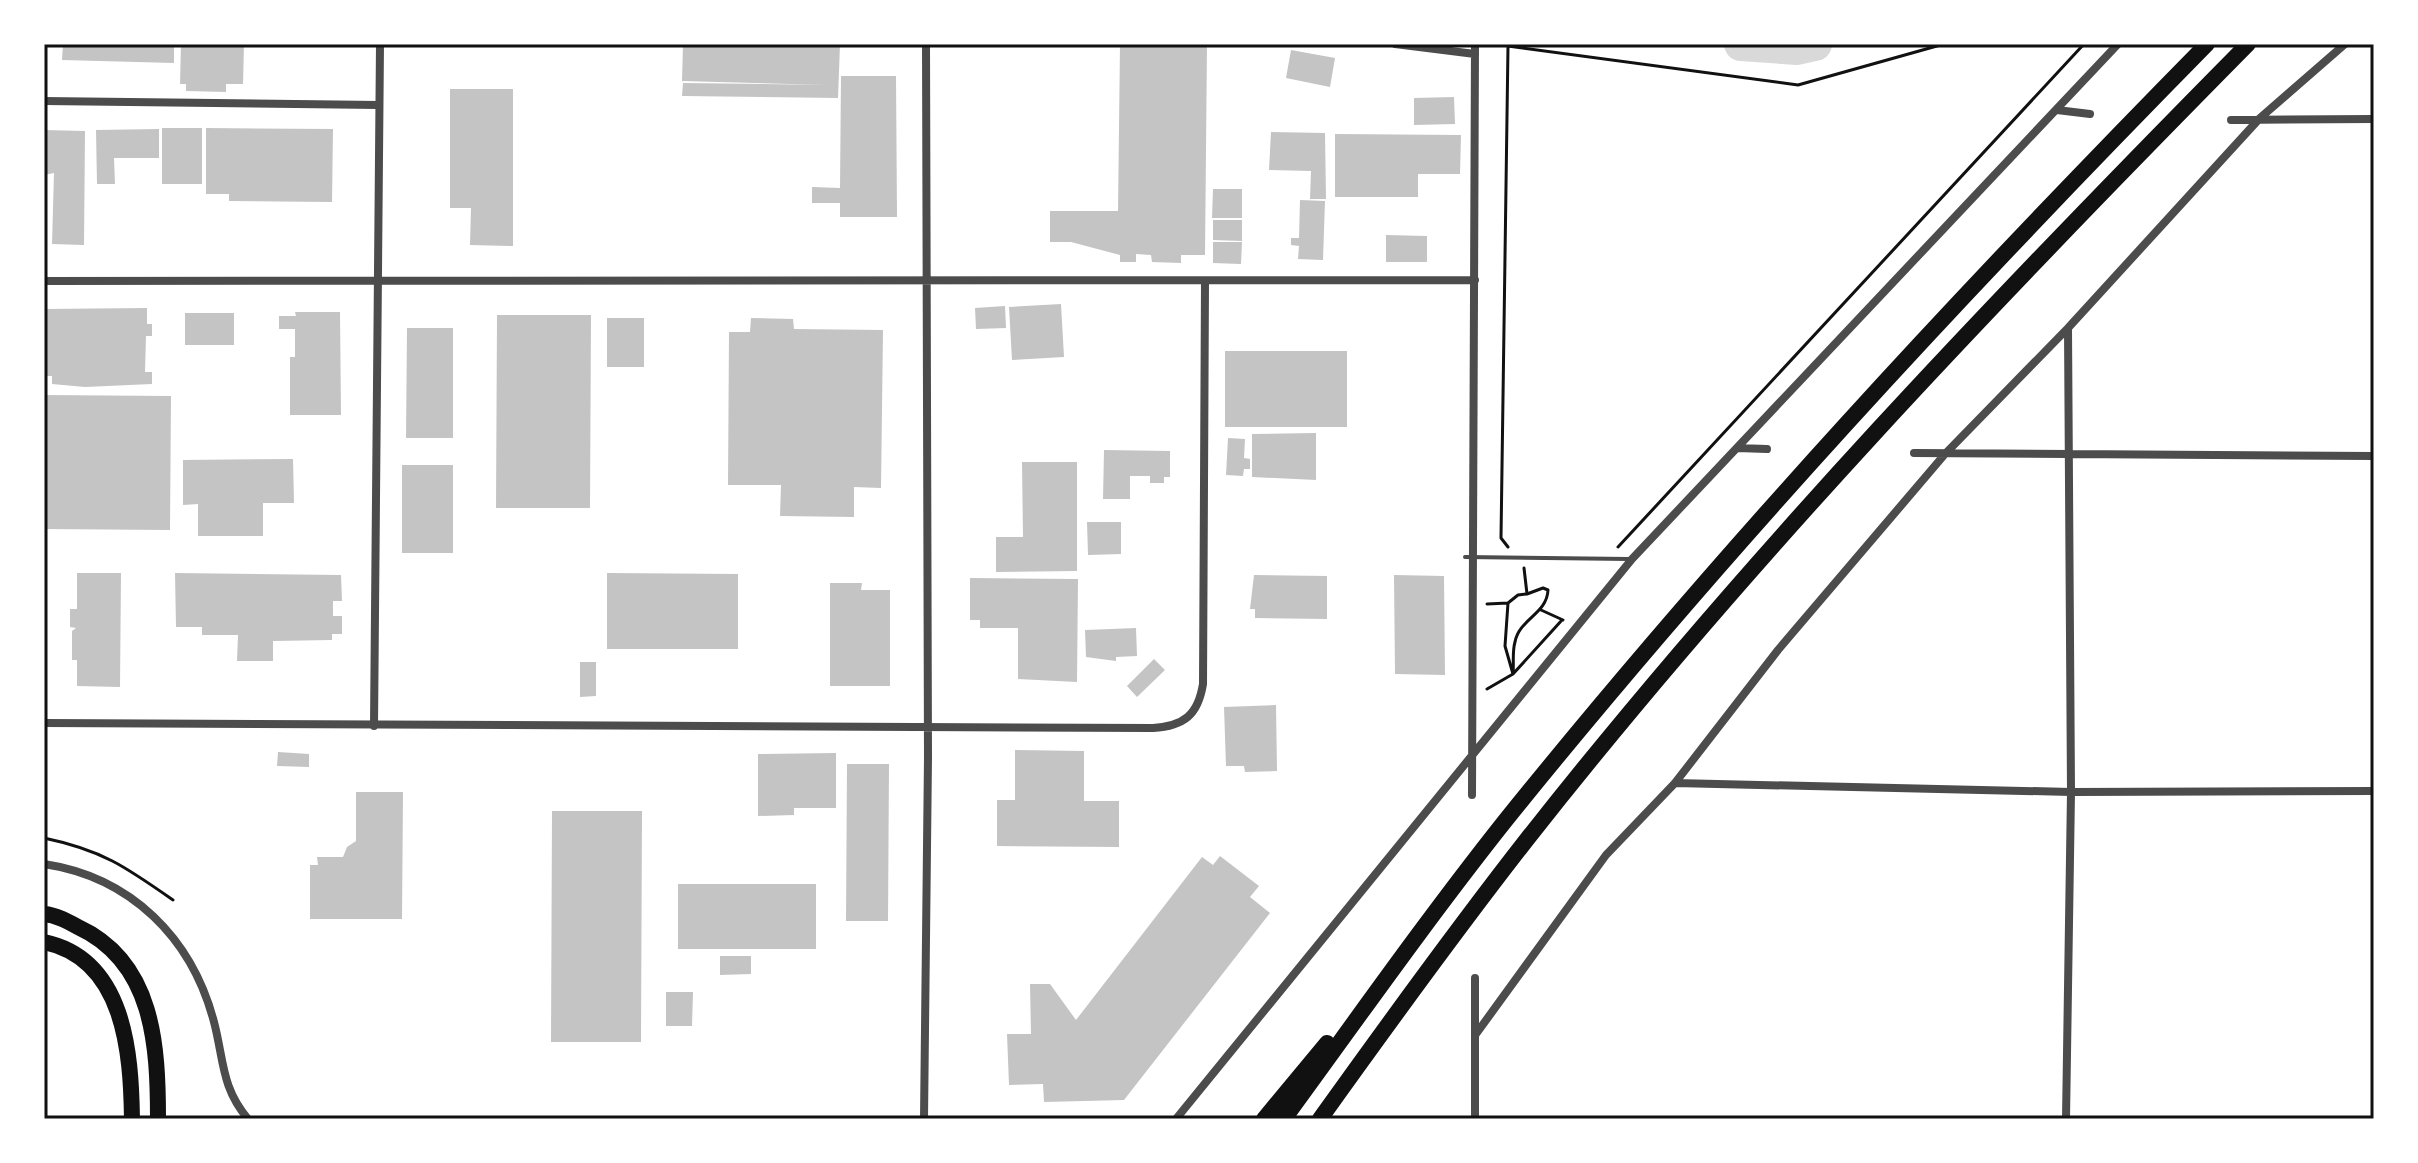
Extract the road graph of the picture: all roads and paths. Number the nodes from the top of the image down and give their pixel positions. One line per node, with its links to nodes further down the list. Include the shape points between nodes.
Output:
1 (380, 44): 13 (street)
2 (926, 44): 23 (street)
3 (1395, 44): 11 (street)
4 (1475, 44): 11 (street)
5 (1944, 44): 31 (path, via 1798,85 1508,46 1501,538)
6 (2084, 44): 32 (path)
7 (2118, 44): 14 (street)
8 (2207, 44): 56 (highway, via 1774,501 1504,822)
9 (2248, 44): 67 (highway, via 1943,361 1724,602 1530,835)
10 (2345, 44): 16 (street)
11 (1475, 54): 20 (street)
12 (44, 101): 13 (street)
13 (378, 105): 19 (street)
14 (2057, 110): 15 (street); 25 (street)
15 (2090, 114)
16 (2260, 118): 17 (street); 18 (street); 24 (street)
17 (2374, 119)
18 (2231, 120)
19 (380, 278): 21 (street); 23 (street); 45 (street)
20 (1475, 280): 22 (street); 33 (street)
21 (44, 281)
22 (1205, 282): 23 (street); 46 (street, via 1203,684 1190,719 1153,728)
23 (927, 283): 46 (street)
24 (2068, 328): 28 (street); 29 (street)
25 (1737, 448): 26 (street); 35 (street)
26 (1767, 449)
27 (1914, 453): 28 (street)
28 (1945, 454): 29 (street); 48 (street, via 1778,650)
29 (2068, 454): 30 (street); 50 (street)
30 (2374, 456)
31 (1509, 547)
32 (1616, 549)
33 (1469, 558): 34 (lane); 47 (street)
34 (1523, 558): 35 (lane); 36 (path)
35 (1632, 559): 41 (street)
36 (1527, 594): 37 (path); 39 (path, via 1548,590)
37 (1508, 603): 38 (path); 42 (path, via 1505,646)
38 (1484, 605)
39 (1541, 610): 40 (path); 42 (path, via 1525,622 1515,640)
40 (1562, 620): 41 (path); 42 (path)
41 (1577, 626): 47 (street)
42 (1513, 674): 43 (path)
43 (1484, 690)
44 (44, 723): 45 (street)
45 (374, 726): 46 (street)
46 (928, 727): 63 (street)
47 (1471, 753): 51 (street); 64 (street)
48 (1675, 783): 50 (street); 59 (street, via 1606,855)
49 (2374, 791): 50 (street)
50 (2071, 792): 69 (street)
51 (1472, 795)
52 (44, 838): 54 (path, via 116,860)
53 (44, 864): 62 (street, via 129,895 158,917 179,943 214,1022 230,1098)
54 (173, 900)
55 (44, 914): 61 (highway, via 89,932 114,950 133,975 154,1034)
56 (1421, 931): 65 (highway); 66 (highway)
57 (44, 942): 60 (highway, via 79,957 112,995 128,1048)
58 (1475, 978): 59 (street)
59 (1476, 1034): 68 (street)
60 (132, 1119)
61 (158, 1119)
62 (248, 1119)
63 (924, 1119)
64 (1176, 1119)
65 (1264, 1119)
66 (1284, 1119)
67 (1320, 1119)
68 (1475, 1119)
69 (2066, 1119)

